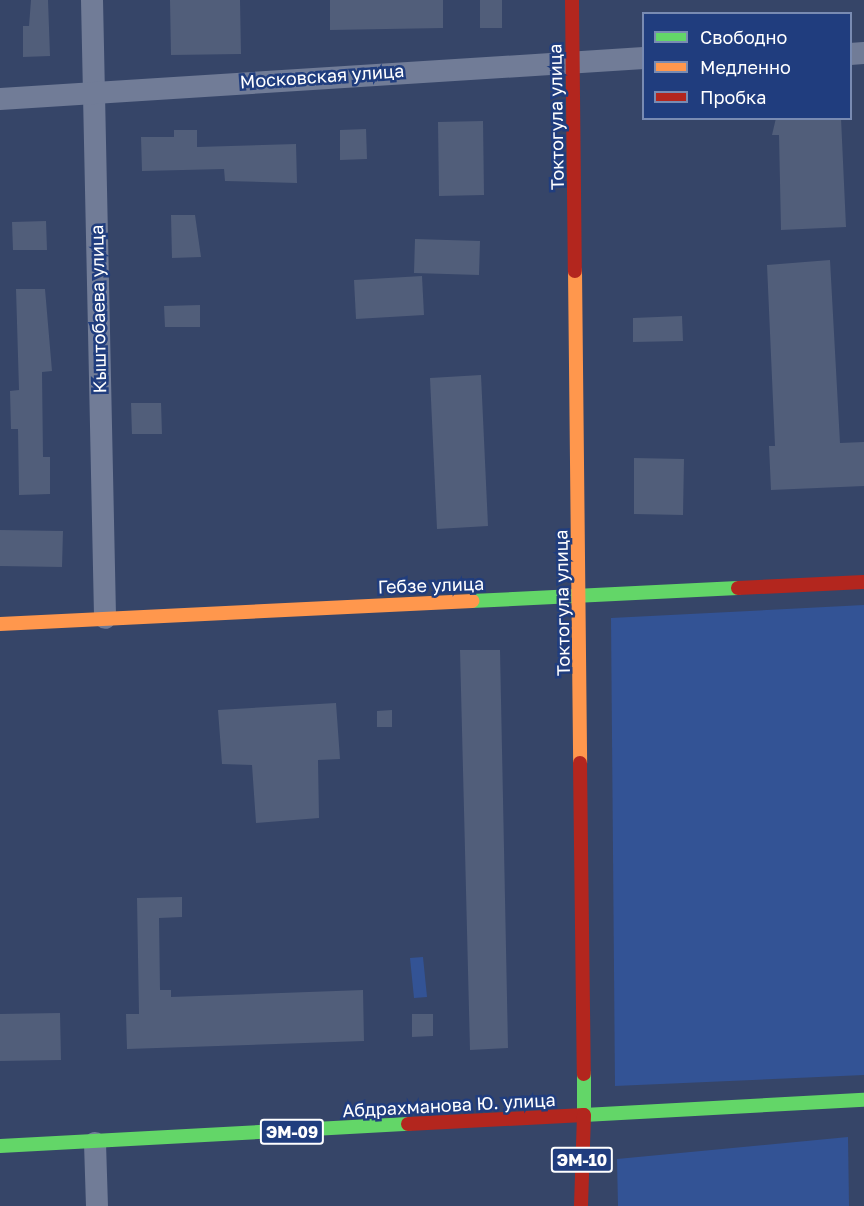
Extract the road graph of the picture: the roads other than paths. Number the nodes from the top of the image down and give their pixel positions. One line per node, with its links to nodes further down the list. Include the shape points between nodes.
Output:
1 (92, 0): 5 (street, Кыштобаева улица)
2 (572, 0): 4 (main road, Токтогула улица)
3 (642, 58): 4 (street, Московская улица)
4 (572, 59): 5 (street, Московская улица); 8 (main road, Токтогула улица)
5 (93, 91): 6 (street, Московская улица); 9 (street, Кыштобаева улица)
6 (0, 99)
7 (864, 582): 8 (main road, Гебзе улица)
8 (580, 598): 9 (main road, Гебзе улица); 12 (main road, Токтогула улица)
9 (105, 618): 10 (main road, Гебзе улица)
10 (0, 624)
11 (864, 1100): 12 (main road, Абдрахманова Ю. улица)
12 (584, 1115): 13 (main road, Абдрахманова Ю. улица / ЭМ-09); 16 (main road, Токтогула улица / ЭМ-10)
13 (95, 1143): 14 (main road, Абдрахманова Ю. улица / ЭМ-09); 15 (street)
14 (0, 1146)
15 (97, 1206)
16 (581, 1206)

